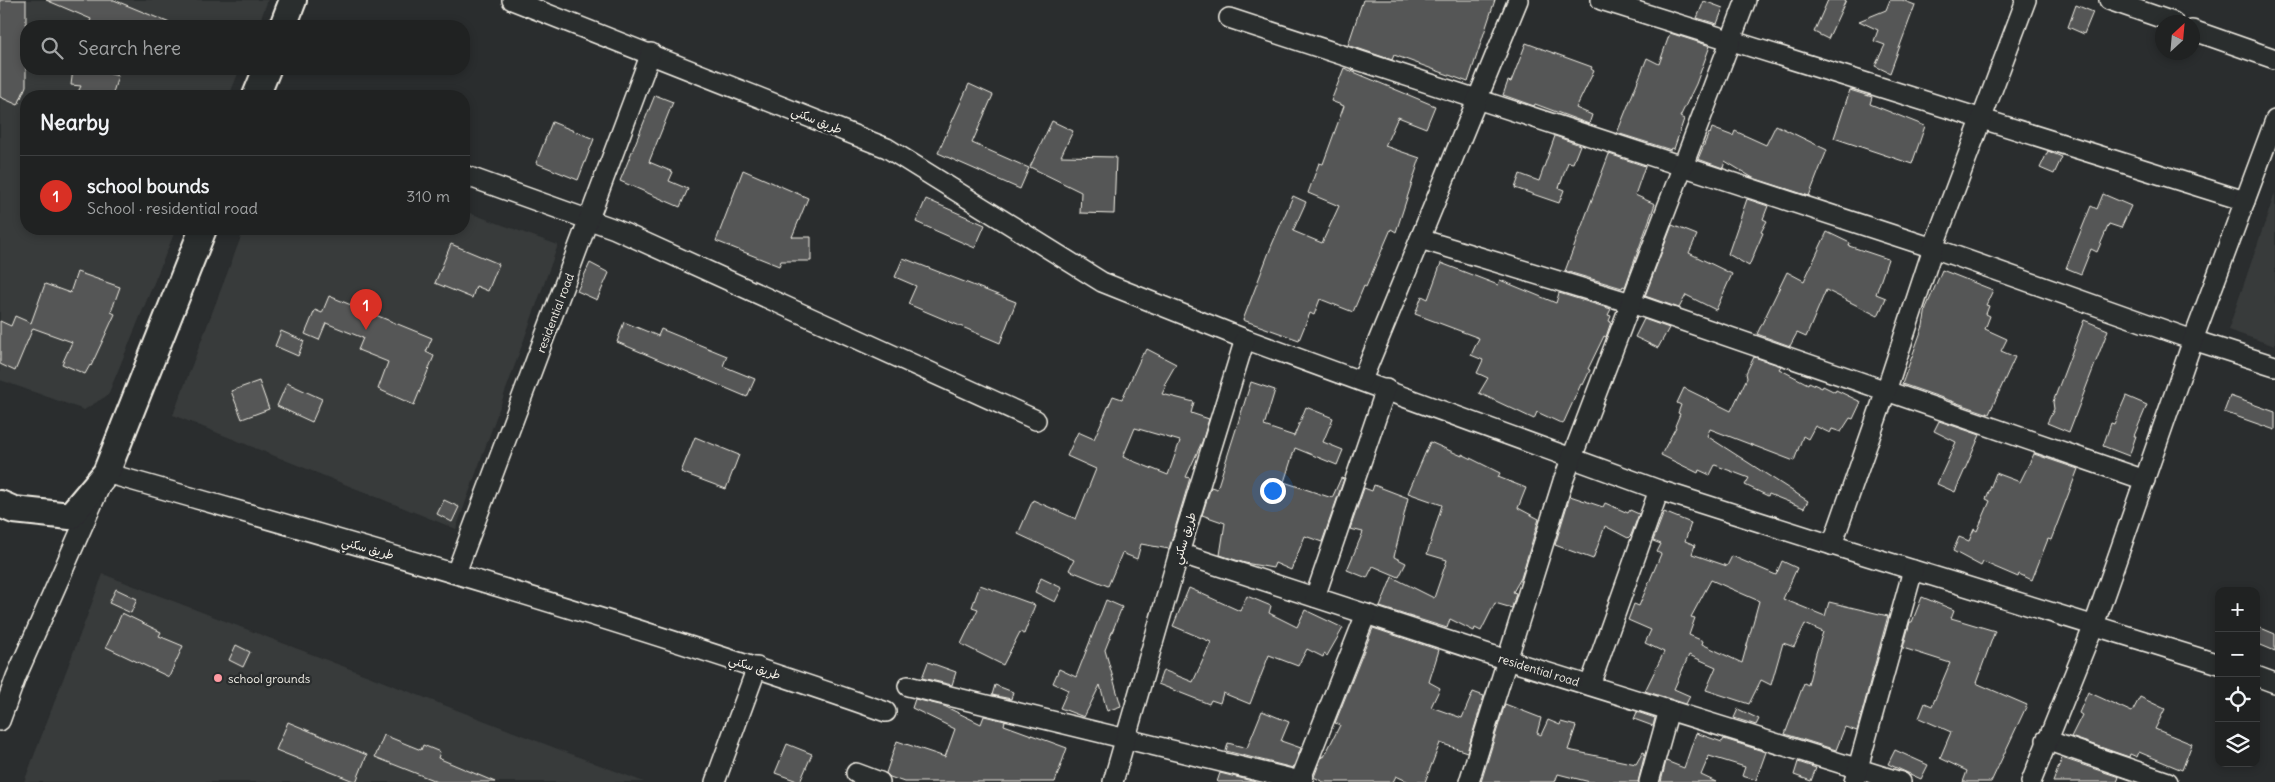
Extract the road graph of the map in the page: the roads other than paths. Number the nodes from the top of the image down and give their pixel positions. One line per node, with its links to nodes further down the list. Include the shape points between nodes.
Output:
1 (293, 0): 10 (street)
2 (512, 0): 13 (street, طريق سكني)
3 (1518, 0): 17 (street)
4 (1601, 0): 12 (street)
5 (1746, 0): 12 (street)
6 (2026, 0): 18 (street)
7 (2109, 0): 8 (street)
8 (2155, 16)
9 (1229, 18): 17 (street)
10 (285, 20)
11 (2200, 33): 14 (street)
12 (1730, 40): 18 (street); 20 (street)
13 (652, 53): 23 (street, residential road); 28 (street, طريق سكني, via 887,148 1102,282)
14 (2275, 59)
15 (265, 75): 16 (street)
16 (258, 90)
17 (1477, 99): 20 (street); 25 (street)
18 (1981, 119): 22 (street); 26 (street)
19 (2275, 120): 22 (street)
20 (1682, 166): 26 (street); 27 (street)
21 (470, 177): 23 (street)
22 (2245, 201): 29 (street)
23 (590, 220): 34 (street); 43 (street, residential road)
24 (201, 235): 36 (street)
25 (1420, 239): 27 (street); 31 (street)
26 (1933, 248): 29 (street); 33 (street)
27 (1631, 303): 33 (street); 35 (street)
28 (1245, 339): 31 (street, طريق سكني); 41 (street, طريق سكني)
29 (2193, 340): 30 (street); 37 (street)
30 (2275, 366)
31 (1362, 380): 32 (street, طريق سكني)
32 (1386, 389): 35 (street, طريق سكني); 44 (street)
33 (1886, 391): 37 (street); 40 (street)
34 (1036, 420)
35 (1573, 459): 38 (street, طريق سكني); 47 (street)
36 (106, 473): 39 (street, via 70,516 14,510); 43 (street, طريق سكني); 50 (street)
37 (2145, 480): 46 (street)
38 (1658, 490): 40 (street, طريق سكني); 53 (street)
39 (0, 504)
40 (1832, 546): 42 (street, طريق سكني)
41 (1179, 553): 44 (street, residential road); 58 (street, طريق سكني)
42 (1913, 570): 46 (street, طريق سكني); 61 (street)
43 (456, 573): 49 (street, طريق سكني)
44 (1315, 597): 45 (street, residential road)
45 (1366, 614): 47 (street, residential road); 63 (street)
46 (2094, 625): 48 (street, طريق سكني); 59 (street)
47 (1507, 660): 53 (street, residential road); 67 (street)
48 (2215, 663)
49 (757, 667): 56 (street, طريق سكني); 64 (street)
50 (8, 674): 57 (street)
51 (2259, 677): 52 (street)
52 (2275, 683)
53 (1590, 685): 55 (street, residential road)
54 (908, 686): 58 (street)
55 (1669, 710): 61 (street, residential road); 68 (street)
56 (886, 712)
57 (0, 721)
58 (1124, 738): 62 (street); 66 (street, طريق سكني)
59 (2046, 740): 70 (street); 71 (street)
60 (856, 773): 65 (street)
61 (1855, 775): 69 (street, residential road)
62 (1279, 780): 63 (street)
63 (1302, 781)
64 (715, 782)
65 (880, 782)
66 (1113, 782)
67 (1469, 782)
68 (1649, 782)
69 (1901, 782)
70 (2030, 782)
71 (2168, 782)

